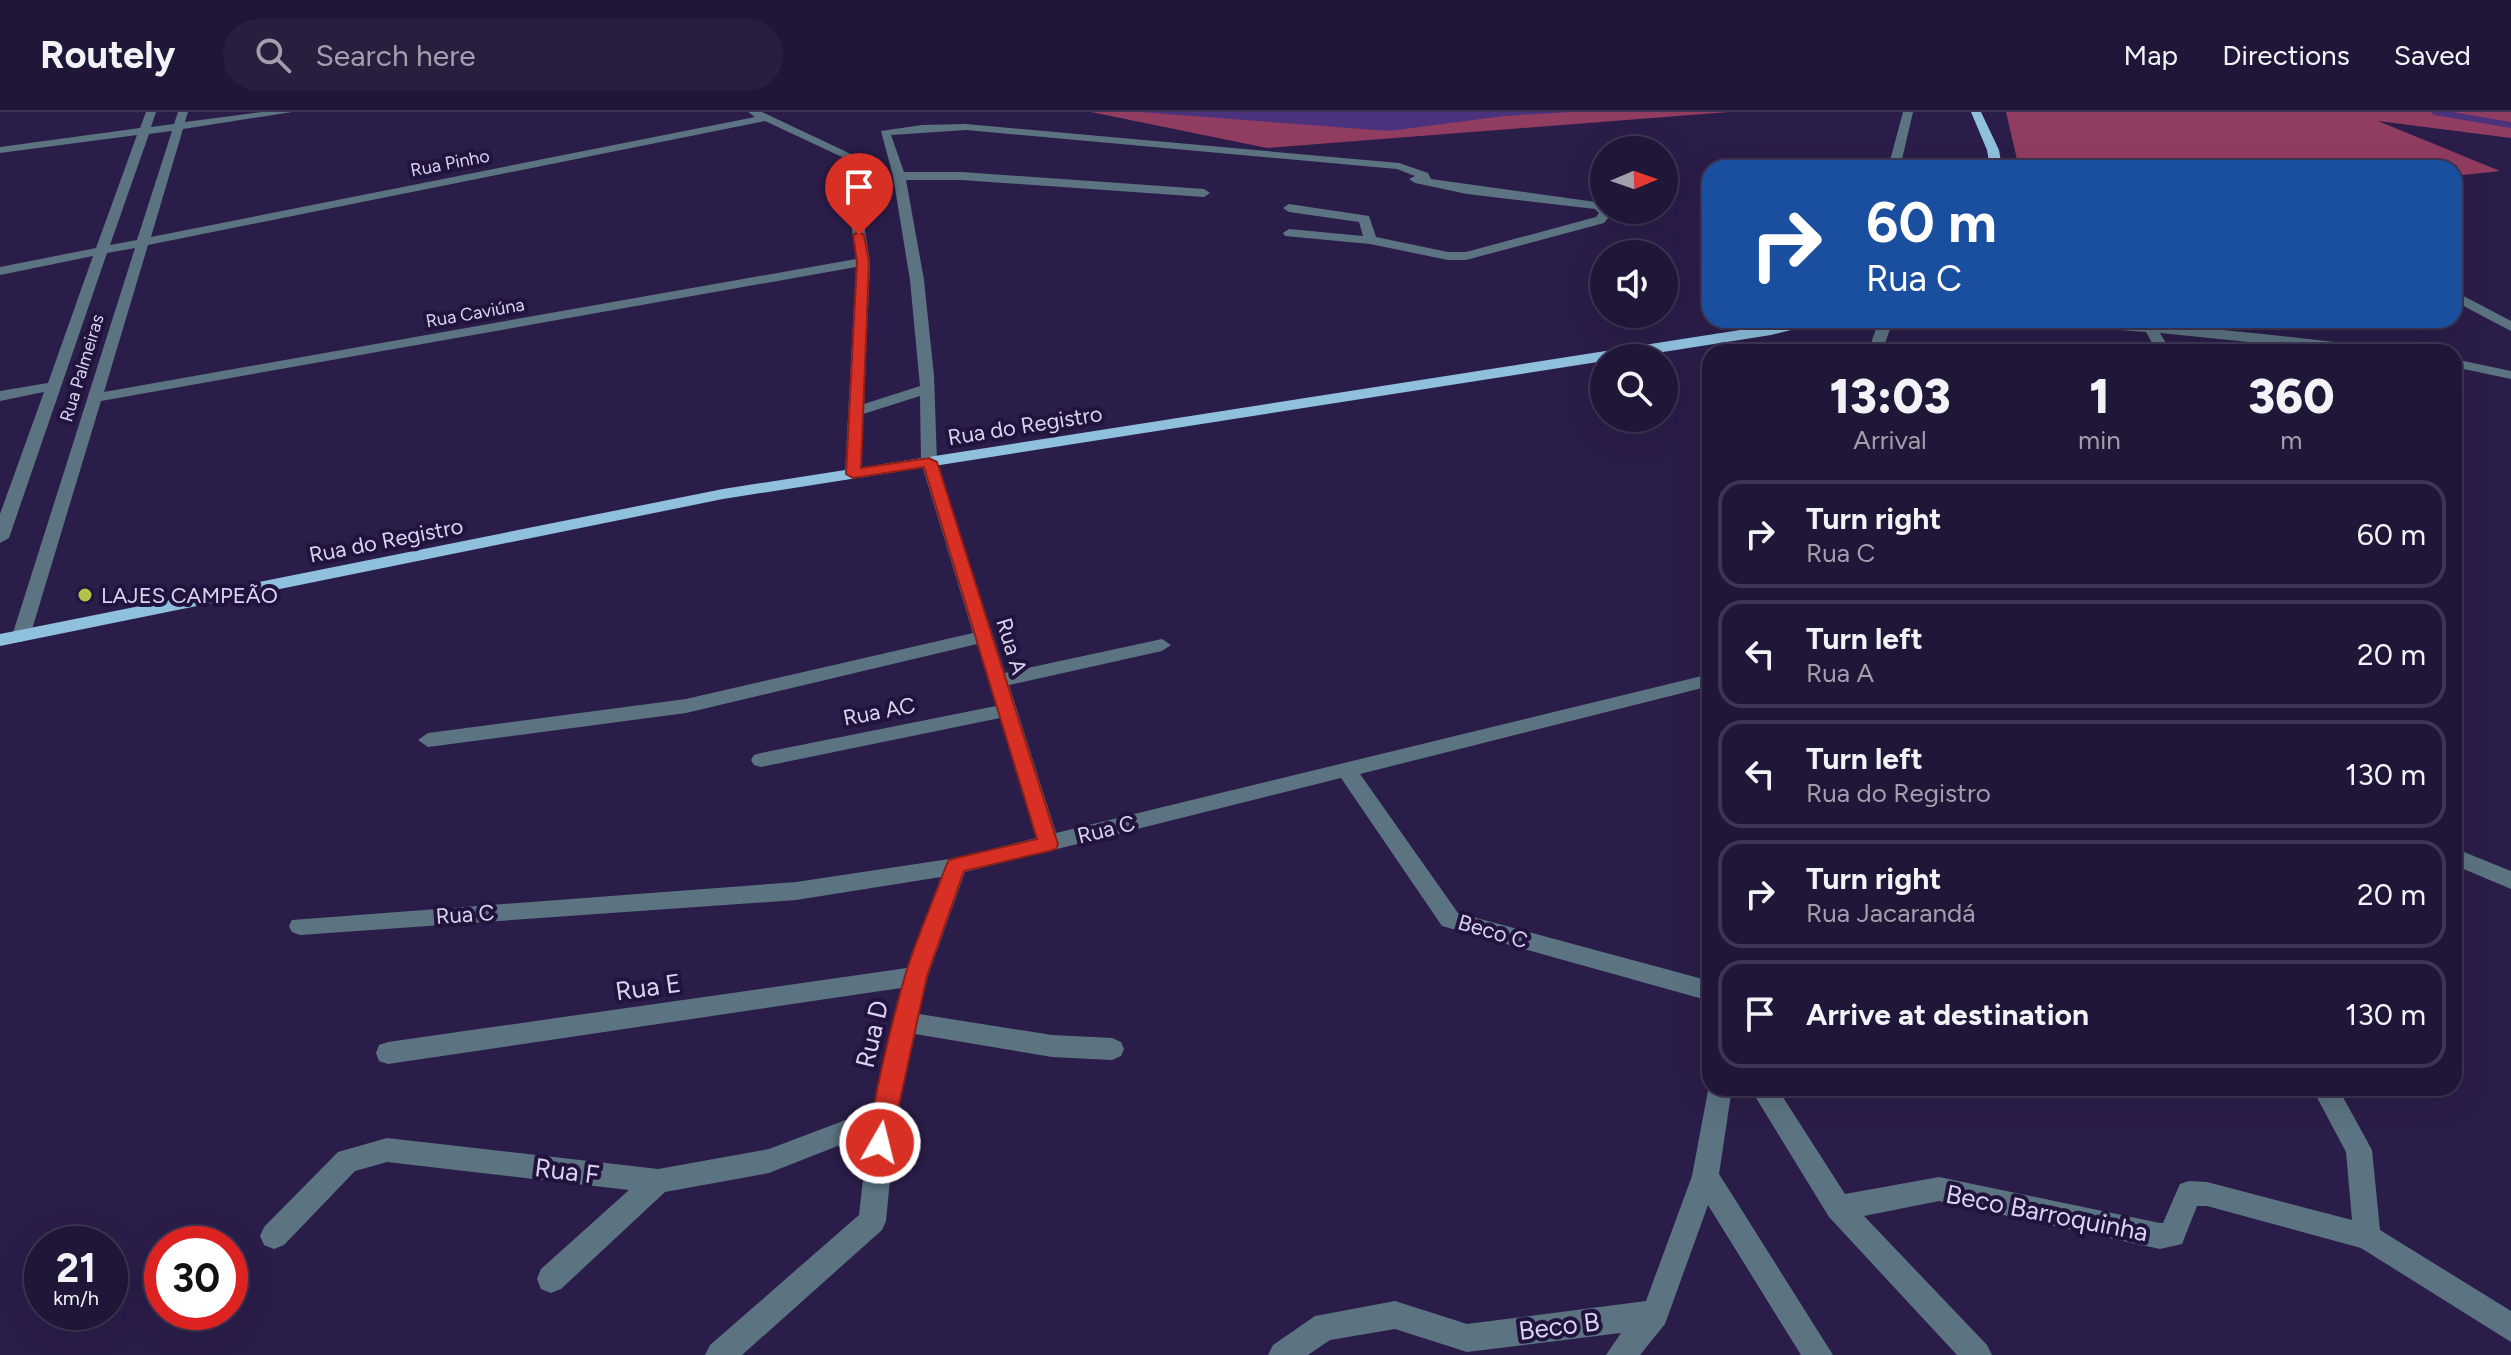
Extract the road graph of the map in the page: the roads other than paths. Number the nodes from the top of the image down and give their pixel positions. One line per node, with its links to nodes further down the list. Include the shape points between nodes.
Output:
1 (151, 112): 7 (street, Rua Palmeiras)
2 (287, 112): 6 (street)
3 (1908, 112): 9 (street)
4 (1976, 112): 10 (main road)
5 (759, 115): 18 (street, Rua Pinho); 20 (street, via 847,155)
6 (180, 119): 7 (street); 18 (street, Rua Palmeiras)
7 (144, 131): 8 (street); 19 (street, Rua Palmeiras)
8 (0, 150)
9 (1896, 160)
10 (1995, 160)
11 (1236, 165): 13 (street)
12 (899, 176): 13 (street, Rua A, via 885,133 966,127 1170,153 1399,166); 14 (street); 30 (street, Rua A, via 917,280)
13 (1426, 180): 17 (street, via 1599,206 1606,213 1600,220 1466,256)
14 (1204, 193)
15 (1289, 208): 17 (street, via 1365,219)
16 (1289, 233): 17 (street)
17 (1370, 240)
18 (141, 243): 19 (street, Rua Pinho); 32 (street, Rua Palmeiras)
19 (101, 251): 21 (street, Rua Pinho); 29 (street, Rua Palmeiras)
20 (863, 262): 32 (street, Rua Caviúna); 33 (street)
21 (0, 271)
22 (2462, 299): 23 (street)
23 (2511, 326)
24 (1782, 328): 34 (main road, Rua do Registro)
25 (2159, 328): 26 (street)
26 (2309, 344)
27 (2462, 365): 28 (street)
28 (2511, 375)
29 (53, 386): 31 (street); 36 (street, Rua Palmeiras)
30 (926, 389): 33 (street); 34 (street, Rua A)
31 (0, 396)
32 (94, 398): 37 (street, Rua Palmeiras)
33 (856, 411): 35 (street)
34 (929, 462): 35 (main road, Rua do Registro); 38 (street, Rua A)
35 (853, 474): 37 (main road, Rua do Registro, via 723,494)
36 (0, 538)
37 (21, 636): 39 (main road, Rua do Registro)
38 (984, 636): 41 (street, Rua A); 44 (street, via 686,706)
39 (0, 640)
40 (1162, 645): 41 (street)
41 (998, 681): 43 (street, Rua A)
42 (1702, 682): 46 (street, Rua C)
43 (1007, 710): 45 (street, Rua AC); 47 (street, Rua A)
44 (428, 740)
45 (761, 760)
46 (1346, 770): 47 (street, Rua C); 53 (street, Beco C, via 1450,920)
47 (1049, 844): 49 (street, Rua C)
48 (2462, 859): 50 (street)
49 (956, 866): 51 (street, Rua C, via 796,891); 52 (street, Rua D)
50 (2511, 880)
51 (300, 926)
52 (916, 976): 54 (street, Rua D); 56 (street, Rua E)
53 (1702, 989)
54 (905, 1022): 55 (street, via 1052,1046); 60 (street, Rua D)
55 (1112, 1049)
56 (388, 1053)
57 (1718, 1096): 61 (street)
58 (1768, 1096): 63 (street)
59 (2329, 1096): 65 (street, via 2359,1150)
60 (883, 1117): 62 (street, Rua F, via 769,1161); 69 (street, Rua D, via 872,1221)
61 (1705, 1176): 67 (street); 72 (street)
62 (658, 1181): 64 (street, Rua F, via 387,1150 347,1161); 66 (street)
63 (1839, 1208): 65 (street, Beco Barroquinha, via 1939,1189 2160,1236 2172,1235 2189,1193); 73 (street)
64 (274, 1236)
65 (2367, 1237): 68 (street, Beco Barroquinha)
66 (551, 1279)
67 (1655, 1314): 70 (street, Beco B, via 1467,1338 1395,1315 1325,1326); 71 (street)
68 (2511, 1328)
69 (720, 1355)
70 (1283, 1355)
71 (1621, 1355)
72 (1818, 1355)
73 (1977, 1355)

